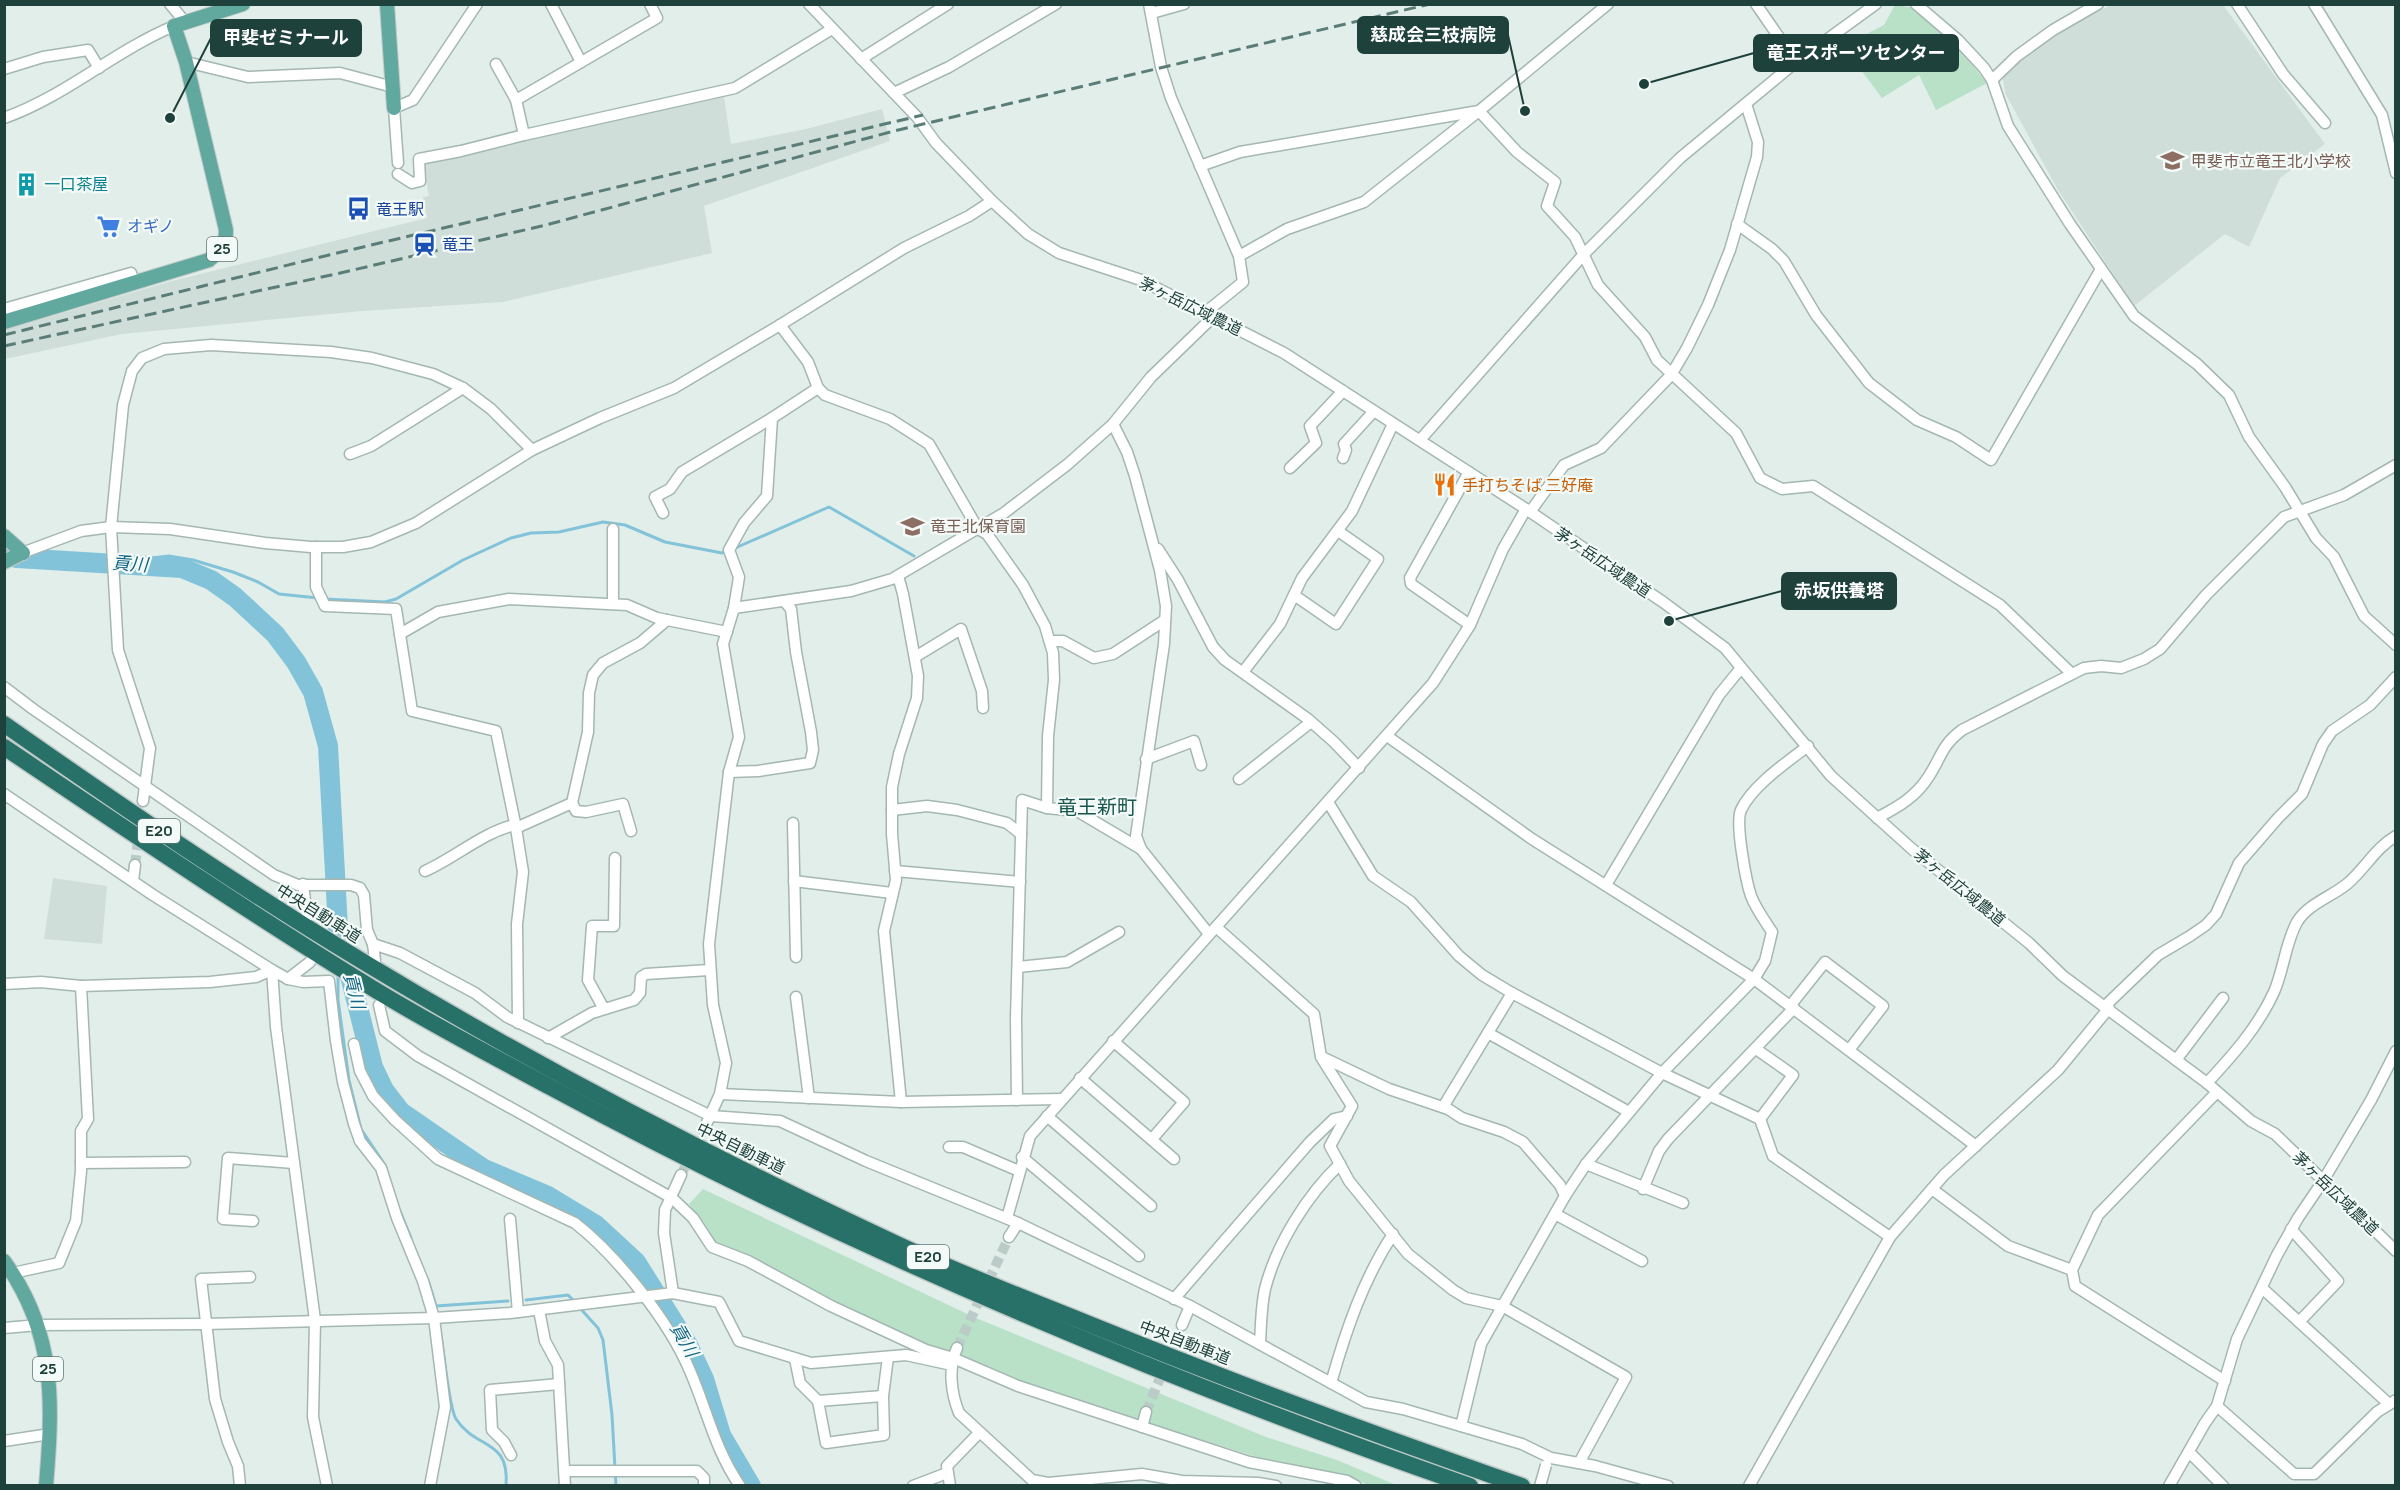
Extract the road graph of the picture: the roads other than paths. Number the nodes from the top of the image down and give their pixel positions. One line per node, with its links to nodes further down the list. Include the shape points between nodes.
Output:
1 (170, 4): 19 (street)
2 (243, 4): 19 (main road)
3 (387, 4): 29 (main road)
4 (477, 4): 33 (street, via 413,100)
5 (551, 4): 23 (street)
6 (650, 4): 23 (street, via 657,18)
7 (809, 4): 20 (street, 茅ヶ岳広域農道)
8 (948, 4): 21 (street)
9 (1056, 4): 30 (street, via 958,63)
10 (1184, 4): 18 (street)
11 (1608, 4): 34 (street)
12 (1756, 4): 24 (street)
13 (1875, 4): 24 (street)
14 (1916, 4): 28 (street, via 1958,40)
15 (2098, 4): 28 (street, via 2053,30)
16 (2237, 4): 36 (street, via 2283,74)
17 (2314, 4): 40 (street, via 2382,115)
18 (1151, 9): 39 (street, via 1161,67)
19 (180, 24): 22 (main road, 25); 26 (street, via 124,50)
20 (832, 29): 21 (street, 茅ヶ岳広域農道); 37 (street, via 735,88)
21 (861, 59): 30 (street, 茅ヶ岳広域農道)
22 (186, 62): 29 (street, via 248,77 340,74); 47 (main road, 25, via 226,242 209,260)
23 (581, 62): 31 (street)
24 (1796, 62): 32 (street)
25 (496, 64): 31 (street)
26 (99, 68): 27 (street, via 88,50 43,57); 35 (street)
27 (4, 69)
28 (1992, 80): 46 (street, via 2008,126)
29 (393, 87): 33 (main road)
30 (894, 93): 42 (street, 茅ヶ岳広域農道)
31 (516, 100): 37 (street)
32 (1746, 104): 43 (street, via 1758,142 1757,157); 44 (street, via 1680,158)
33 (394, 108): 38 (street)
34 (1479, 111): 39 (street, via 1240,152); 44 (street, via 1518,152 1555,182 1546,206 1565,224); 45 (street, via 1364,202 1287,229)
35 (4, 118)
36 (2325, 123)
37 (524, 135): 41 (street, via 419,159 420,181 412,183)
38 (398, 162)
39 (1200, 166): 45 (street)
40 (2396, 173)
41 (399, 174)
42 (992, 201): 49 (street, 茅ヶ岳広域農道, via 1028,234 1059,253 1141,280); 51 (street, via 904,248)
43 (1737, 224): 46 (street, via 1784,261 1816,315 1869,383 1917,420 1956,437 1991,460); 52 (street, via 1708,305)
44 (1584, 254): 52 (street, via 1598,285 1645,337 1657,360); 60 (street)
45 (1239, 256): 49 (street, via 1243,282)
46 (2101, 269): 68 (street, via 2134,316 2198,364 2229,395 2249,437)
47 (134, 282): 48 (street, via 131,273); 50 (main road, 25)
48 (4, 309)
49 (1210, 314): 55 (street, 茅ヶ岳広域農道, via 1284,353); 58 (street)
50 (4, 322)
51 (780, 326): 54 (street, via 808,362); 61 (street, via 674,388)
52 (1671, 375): 67 (street, via 1600,448 1564,465); 94 (street, via 1736,433 1760,478 1782,489 1813,486 2000,605)
53 (463, 388): 61 (street, via 491,409); 62 (street, via 371,446); 70 (street, via 433,374 331,352 211,345 164,350 142,358 132,371 123,405)
54 (818, 388): 57 (street); 72 (street, via 825,395 890,419 929,444)
55 (1343, 391): 56 (street, 茅ヶ岳広域農道); 65 (street, via 1310,426 1316,443)
56 (1374, 411): 59 (street, 茅ヶ岳広域農道); 63 (street, via 1344,444)
57 (772, 418): 69 (street, via 682,472 670,489 655,497); 83 (street, via 767,496 744,523 731,553 739,577)
58 (1113, 424): 72 (street, via 1032,492); 75 (street, via 1127,452)
59 (1393, 424): 60 (street, 茅ヶ岳広域農道); 73 (street, via 1352,511)
60 (1420, 440): 66 (street, 茅ヶ岳広域農道)
61 (532, 450): 76 (street, via 416,523 371,542)
62 (350, 454)
63 (1343, 458)
64 (2396, 465): 68 (street, via 2344,495)
65 (1290, 468)
66 (1469, 472): 67 (street, 茅ヶ岳広域農道); 86 (street, via 1410,578 1411,584)
67 (1528, 511): 86 (street, via 1503,549); 92 (street, 茅ヶ岳広域農道, via 1663,602 1725,648)
68 (2300, 512): 90 (street, via 2334,557 2364,616); 94 (street, via 2284,517 2206,595 2160,649 2121,668 2101,666)
69 (663, 513)
70 (111, 527): 76 (street, via 170,529); 77 (street, via 81,531); 108 (street, via 118,650 150,748)
71 (613, 529): 82 (street)
72 (978, 529): 79 (street); 89 (street, via 987,534 1023,585)
73 (1338, 531): 80 (street, via 1302,578); 80 (street, via 1378,559 1336,624)
74 (4, 537): 77 (main road)
75 (1153, 541): 85 (street, via 1166,606); 93 (street, via 1213,647)
76 (315, 547): 88 (street, via 318,591 325,606 396,609)
77 (22, 553): 78 (main road)
78 (4, 562)
79 (897, 576): 81 (street, via 851,591); 91 (street)
80 (1294, 595): 93 (street, via 1280,624)
81 (785, 602): 83 (street); 106 (street, via 791,609 811,732 810,764)
82 (613, 604): 84 (street, via 627,605); 88 (street, via 509,599 486,602 438,612)
83 (734, 608): 87 (street)
84 (667, 620): 87 (street); 112 (street, via 640,643 603,663 593,675 588,732)
85 (1165, 620): 89 (street, via 1113,654 1094,658 1064,641); 103 (street)
86 (1470, 625): 100 (street, via 1433,683)
87 (727, 632): 106 (street, via 723,644 739,736)
88 (400, 634): 117 (street, via 412,711 496,731)
89 (1050, 641): 113 (street, via 1054,680)
90 (2396, 645)
91 (915, 657): 97 (street, via 961,629 982,692); 114 (street, via 917,698 899,754)
92 (1741, 668): 101 (street, 茅ヶ岳広域農道); 130 (street, via 1719,695)
93 (1243, 672): 98 (street)
94 (2071, 673): 115 (street, via 1962,729 1944,747 1919,790)
95 (2396, 676): 151 (street, via 2370,705 2332,731 2302,794 2239,863 2216,914 2198,931 2158,955)
96 (4, 687): 108 (street)
97 (983, 708)
98 (1311, 722): 105 (street); 107 (street)
99 (4, 724): 138 (highway, 中央自動車道 / E20, via 317,933)
100 (1387, 736): 105 (street); 130 (street, via 1532,839)
101 (1808, 746): 115 (street, 茅ヶ岳広域農道, via 1841,786); 143 (street, via 1769,777 1740,811 1740,842 1751,896 1772,932 1765,961)
102 (4, 747): 136 (highway, 中央自動車道 / E20)
103 (1146, 759): 104 (street, via 1194,741); 121 (street, via 1136,836)
104 (1201, 765)
105 (1359, 768): 111 (street)
106 (729, 772): 141 (street)
107 (1239, 779)
108 (145, 787): 110 (street); 129 (street, via 274,875)
109 (4, 794): 126 (street)
110 (143, 801)
111 (1328, 801): 133 (street); 146 (street, via 1373,876 1411,902 1459,956)
112 (572, 803): 117 (street); 118 (street, via 576,811 586,812 623,804)
113 (1047, 808): 119 (street, via 1022,800); 121 (street, via 1077,811)
114 (892, 810): 119 (street, via 927,806 957,810 1007,823); 124 (street)
115 (1877, 818): 151 (street, 茅ヶ岳広域農道, via 2029,943 2063,976)
116 (793, 823): 127 (street)
117 (516, 827): 125 (street, via 502,828); 153 (street, via 522,872 517,924)
118 (631, 831)
119 (1021, 834): 128 (street)
120 (2396, 836): 167 (street, via 2382,844 2348,883 2298,921 2265,1009 2245,1041)
121 (1141, 849): 133 (street)
122 (615, 858): 152 (street, via 614,926 592,926 588,980)
123 (135, 865): 126 (street)
124 (895, 871): 128 (street); 131 (street)
125 (425, 872)
126 (134, 881): 140 (street)
127 (794, 881): 131 (street); 137 (street)
128 (1020, 882): 139 (street)
129 (303, 884): 132 (street); 135 (street, via 360,888)
130 (1606, 885): 143 (street)
131 (892, 893): 174 (street, via 884,931)
132 (307, 917)
133 (1212, 931): 156 (street); 161 (street, via 1314,1014)
134 (1119, 932): 139 (street, via 1067,962)
135 (373, 944): 138 (street); 153 (street, via 400,953 465,988)
136 (313, 957): 142 (street); 268 (highway, 中央自動車道 / E20, via 625,1127 896,1259 1142,1364)
137 (796, 957)
138 (370, 961): 249 (highway, 中央自動車道 / E20, via 513,1049 632,1114 903,1247 1138,1344)
139 (1018, 967): 173 (street)
140 (272, 970): 142 (street); 145 (street, via 255,977 210,982); 189 (street)
141 (709, 970): 152 (street, via 646,974 641,977 640,993 634,1000); 169 (street, via 726,1063)
142 (288, 979): 165 (street, via 329,981)
143 (1754, 979): 150 (street); 164 (street)
144 (4, 984): 145 (street)
145 (81, 986): 188 (street, via 88,1119 81,1131)
146 (1512, 993): 154 (street); 164 (street)
147 (796, 997): 171 (street)
148 (2223, 998): 162 (street)
149 (379, 1005): 198 (street, via 385,1031 418,1056)
150 (1792, 1007): 158 (street); 159 (street); 159 (street, via 1825,962 1883,1006)
151 (2107, 1007): 162 (street, 茅ヶ岳広域農道); 183 (street, via 2058,1070)
152 (604, 1010): 155 (street)
153 (518, 1023): 155 (street)
154 (1488, 1033): 175 (street); 176 (street)
155 (548, 1038): 177 (street)
156 (1113, 1041): 166 (street); 182 (street, via 1184,1102)
157 (354, 1044): 163 (street)
158 (1756, 1049): 170 (street); 180 (street, via 1793,1075)
159 (1849, 1050): 183 (street)
160 (2396, 1051): 194 (street)
161 (1321, 1057): 175 (street, via 1389,1089); 179 (street, via 1352,1106)
162 (2176, 1060): 167 (street, 茅ヶ岳広域農道)
163 (358, 1072): 165 (street); 219 (street, via 373,1096 438,1160 575,1222 594,1237)
164 (1662, 1073): 170 (street); 176 (street)
165 (342, 1076): 225 (street, via 360,1141 381,1168 396,1218)
166 (1080, 1078): 172 (street); 182 (street)
167 (2207, 1083): 168 (street, 茅ヶ岳広域農道)
168 (2217, 1092): 194 (street, 茅ヶ岳広域農道, via 2251,1121 2275,1134); 214 (street, via 2098,1215)
169 (720, 1094): 171 (street); 177 (street)
170 (1709, 1095): 180 (street); 195 (street, via 1659,1151)
171 (809, 1098): 174 (street)
172 (1061, 1099): 173 (street); 178 (street)
173 (1017, 1100): 174 (street)
174 (901, 1102)
175 (1443, 1107): 197 (street, via 1523,1142)
176 (1629, 1112): 191 (street)
177 (711, 1116): 181 (street); 202 (street, via 780,1121)
178 (1047, 1116): 185 (street, via 1030,1136); 200 (street)
179 (1347, 1116): 190 (street, via 1330,1146); 220 (street, via 1334,1119 1310,1142)
180 (1760, 1119): 209 (street, via 1773,1156)
181 (704, 1129)
182 (1152, 1139): 186 (street)
183 (1976, 1146): 196 (street)
184 (949, 1147): 192 (street, via 963,1147)
185 (1022, 1157): 192 (street); 211 (street)
186 (1174, 1159)
187 (185, 1162): 188 (street)
188 (81, 1163): 215 (street, via 76,1221 59,1263)
189 (294, 1163): 204 (street, via 228,1158 223,1219); 226 (street)
190 (1340, 1164): 207 (street, via 1349,1181); 232 (street, via 1323,1180 1288,1229 1265,1289)
191 (1586, 1164): 195 (street); 197 (street)
192 (1019, 1171): 202 (street)
193 (681, 1175): 198 (street)
194 (2323, 1181): 206 (street); 210 (street, 茅ヶ岳広域農道)
195 (1643, 1189): 199 (street)
196 (1932, 1189): 209 (street); 214 (street, via 2008,1246)
197 (1565, 1196): 201 (street)
198 (670, 1197): 218 (street, via 664,1233); 234 (street, via 719,1251 748,1261 831,1306 926,1350)
199 (1683, 1203)
200 (1150, 1206)
201 (1555, 1214): 213 (street); 222 (street)
202 (1007, 1218): 205 (street)
203 (510, 1219): 224 (street)
204 (253, 1221)
205 (1018, 1223): 208 (street); 220 (street)
206 (2291, 1230): 217 (street); 227 (street, via 2338,1281)
207 (1393, 1234): 222 (street, via 1408,1254 1453,1290 1466,1298); 237 (street, via 1357,1300)
208 (1008, 1237)
209 (1890, 1237): 273 (street)
210 (2396, 1251)
211 (1139, 1256)
212 (4, 1261): 215 (main road, 25)
213 (1642, 1261)
214 (2072, 1270): 236 (street, via 2075,1286)
215 (13, 1273): 229 (main road, 25)
216 (250, 1277): 228 (street, via 201,1279)
217 (2262, 1288): 227 (street); 236 (street, via 2237,1339)
218 (673, 1293): 219 (street); 235 (street, via 719,1302 739,1341)
219 (644, 1298): 223 (street); 263 (street, via 683,1354 720,1454)
220 (1174, 1299): 221 (street)
221 (1190, 1306): 230 (street); 232 (street)
222 (1502, 1306): 244 (street, via 1481,1344); 253 (street, via 1626,1377)
223 (539, 1310): 224 (street); 238 (street, via 544,1341 558,1365)
224 (518, 1312): 225 (street)
225 (438, 1317): 226 (street); 260 (street, via 445,1407)
226 (315, 1320): 228 (street); 259 (street, via 313,1417)
227 (2299, 1322): 241 (street)
228 (205, 1324): 229 (street); 258 (street, via 215,1399 238,1466)
229 (39, 1325): 231 (street); 247 (main road, 25, via 51,1389)
230 (1182, 1325)
231 (4, 1328)
232 (1260, 1344): 237 (street)
233 (888, 1357): 234 (street); 235 (street, via 811,1363); 239 (street)
234 (954, 1357): 245 (street, via 1018,1386); 246 (street, via 951,1377 956,1404 959,1413)
235 (795, 1359): 240 (street, via 800,1383)
236 (2225, 1381): 242 (street)
237 (1331, 1383): 244 (street, via 1366,1402)
238 (559, 1384): 251 (street, via 490,1390 492,1430); 254 (street)
239 (883, 1396): 240 (street); 240 (street, via 884,1435 826,1443)
240 (818, 1401)
241 (2392, 1402): 242 (street, via 2314,1474 2294,1474)
242 (2217, 1406): 250 (street)
243 (1146, 1412): 245 (street)
244 (1461, 1426): 252 (street, via 1522,1444)
245 (1142, 1427): 267 (street, via 1250,1462)
246 (979, 1433): 255 (street, via 947,1467); 266 (street, via 1032,1480 1048,1483 1142,1474)
247 (50, 1434): 248 (street); 257 (main road, 25)
248 (4, 1441)
249 (1418, 1449): 269 (highway, 中央自動車道 / E20); 271 (highway)
250 (2189, 1452): 256 (street); 274 (street)
251 (511, 1455)
252 (1549, 1462): 253 (street); 270 (street, bridge)
253 (1579, 1463): 272 (street)
254 (565, 1471): 261 (street); 262 (street, via 697,1471 704,1478)
255 (947, 1473): 264 (street); 265 (street)
256 (2172, 1484)
257 (46, 1485)
258 (240, 1485)
259 (327, 1485)
260 (430, 1485)
261 (565, 1485)
262 (704, 1485)
263 (740, 1485)
264 (913, 1485)
265 (950, 1485)
266 (1276, 1485)
267 (1356, 1485)
268 (1468, 1485)
269 (1522, 1485)
270 (1540, 1485)
271 (1547, 1485)
272 (1668, 1485)
273 (1749, 1485)
274 (2223, 1485)

